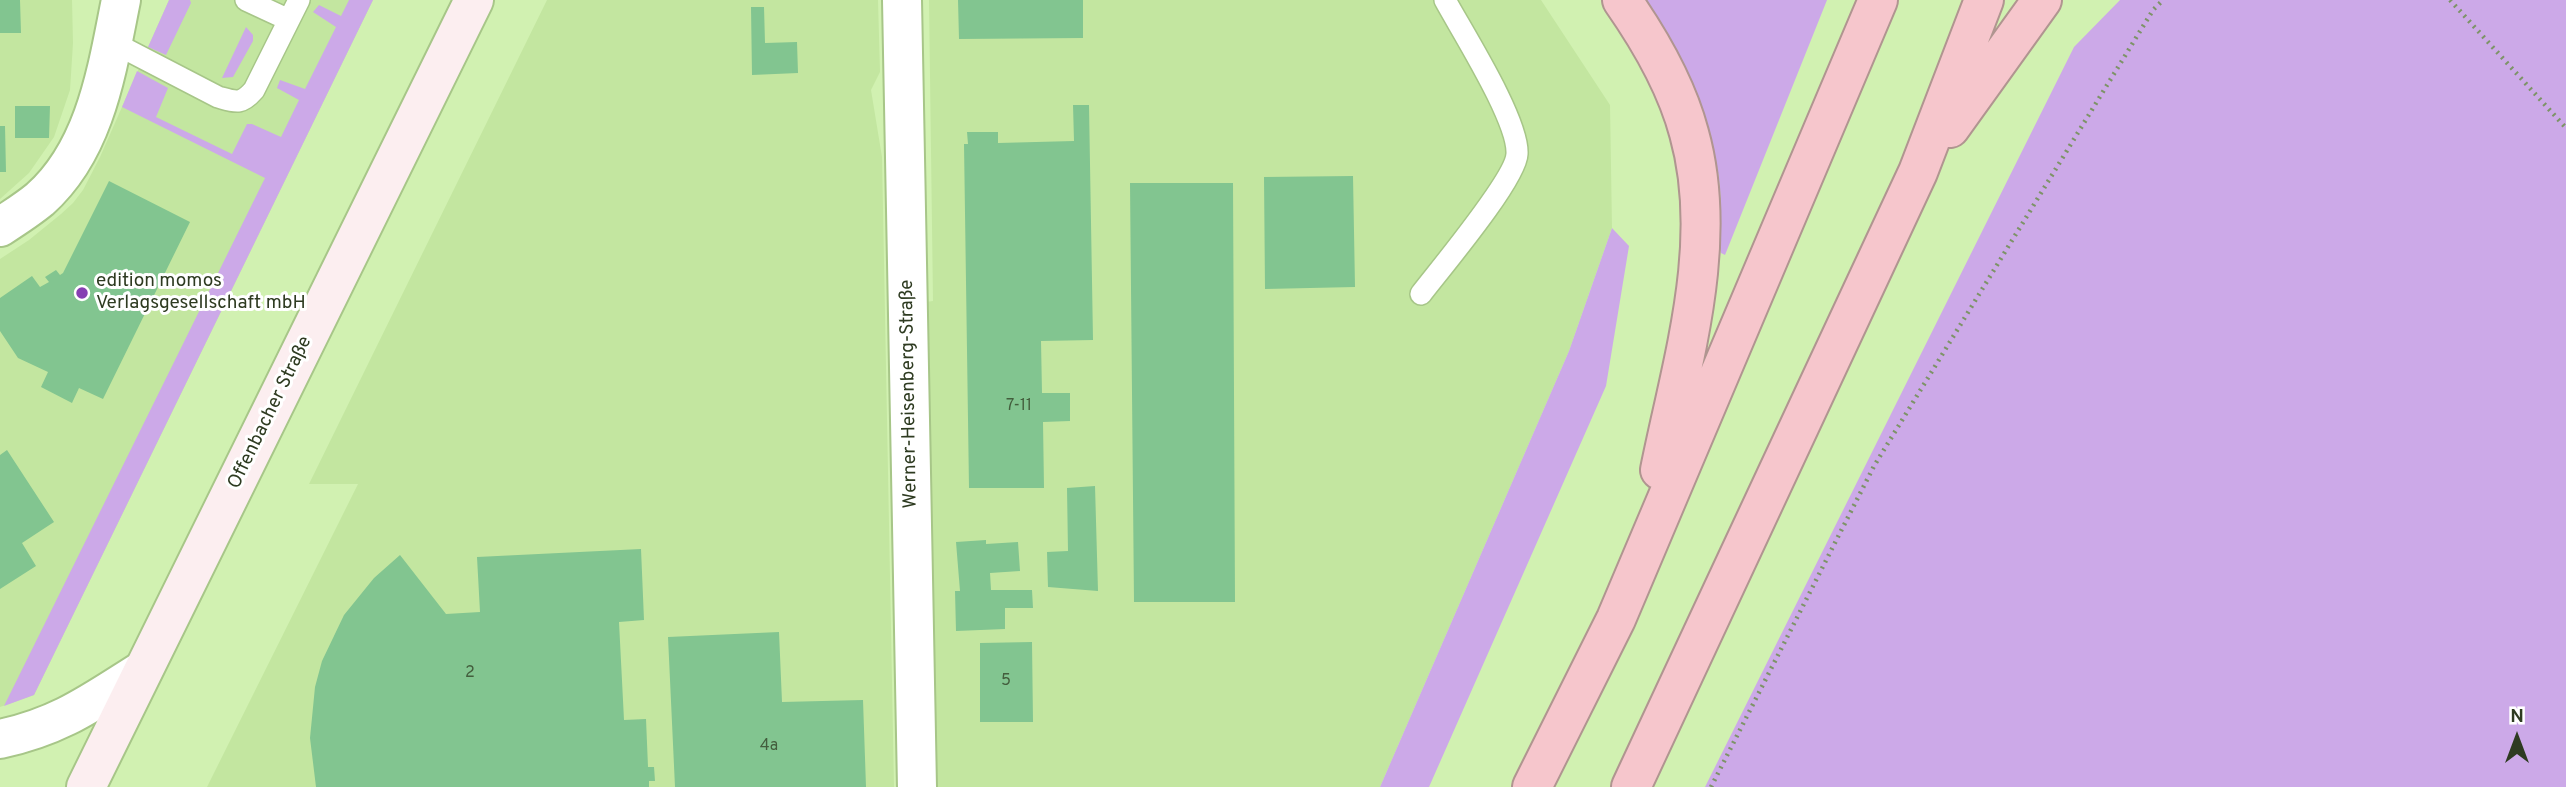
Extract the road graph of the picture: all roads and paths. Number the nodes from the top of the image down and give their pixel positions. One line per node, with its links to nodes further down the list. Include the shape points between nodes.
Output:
1 (121, 0): 14 (street)
2 (246, 0): 13 (lane)
3 (299, 0): 13 (lane)
4 (474, 0): 20 (main road, Offenbacher Straße)
5 (902, 0): 23 (street, Werner-Heisenberg-Straße)
6 (1445, 0): 18 (lane, via 1513,124 1518,155 1507,180)
7 (1622, 0): 19 (highway, via 1677,98 1689,134 1700,205 1693,307)
8 (1878, 0): 19 (highway)
9 (1984, 0): 16 (highway)
10 (2042, 0): 16 (highway)
11 (2163, 0): 26 (path, via 1874,466)
12 (2450, 0): 15 (path)
13 (289, 20): 14 (lane, via 254,90 235,102)
14 (112, 43): 17 (street, via 98,100 76,154 41,198)
15 (2566, 128)
16 (1918, 172): 25 (highway)
17 (0, 227)
18 (1422, 294)
19 (1643, 552): 24 (highway, via 1616,619)
20 (143, 670): 21 (street, via 72,716); 22 (main road, Offenbacher Straße)
21 (0, 739)
22 (86, 787)
23 (918, 787)
24 (1532, 787)
25 (1630, 787)
26 (1711, 787)

